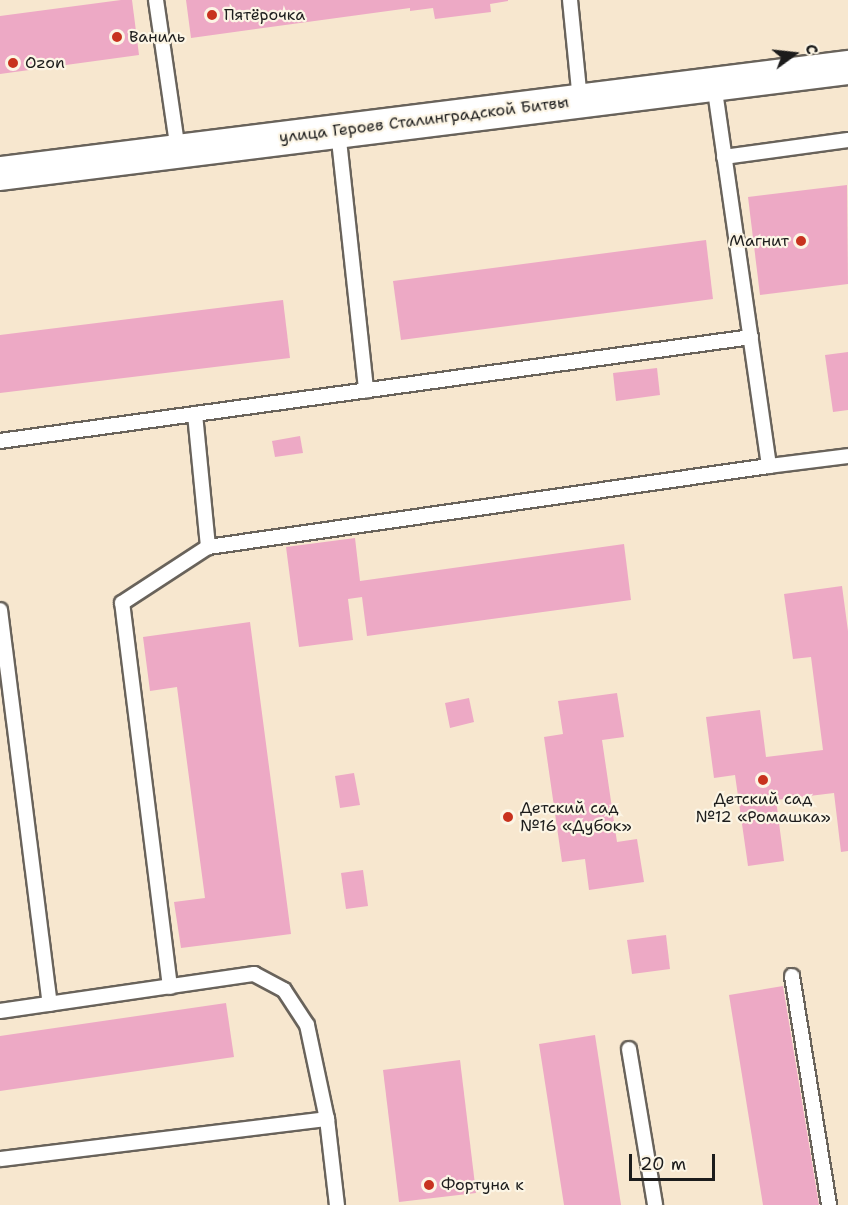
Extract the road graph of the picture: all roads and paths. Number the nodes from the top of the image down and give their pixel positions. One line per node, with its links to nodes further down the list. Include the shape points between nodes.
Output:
1 (156, 0): 8 (lane)
2 (570, 0): 5 (lane)
3 (848, 67): 4 (street, улица Героев Сталинградской Битвы)
4 (714, 84): 5 (street, улица Героев Сталинградской Битвы); 9 (lane)
5 (580, 100): 6 (street, улица Героев Сталинградской Битвы)
6 (338, 130): 8 (street, улица Героев Сталинградской Битвы); 12 (lane)
7 (848, 140): 9 (lane)
8 (178, 150): 10 (street, улица Героев Сталинградской Битвы)
9 (724, 157): 11 (lane)
10 (0, 173)
11 (751, 337): 12 (lane); 16 (lane)
12 (366, 390): 13 (lane)
13 (195, 414): 14 (lane); 17 (lane)
14 (0, 441)
15 (848, 456): 16 (lane)
16 (769, 466): 17 (lane)
17 (208, 547): 20 (lane, via 122,603)
18 (0, 610): 21 (lane)
19 (792, 976): 28 (lane)
20 (170, 987): 21 (lane); 24 (lane, via 254,974 284,990 306,1025)
21 (50, 1004): 22 (lane)
22 (0, 1011)
23 (629, 1049): 27 (lane)
24 (327, 1119): 25 (lane); 26 (lane)
25 (0, 1159)
26 (337, 1205)
27 (655, 1205)
28 (829, 1205)

